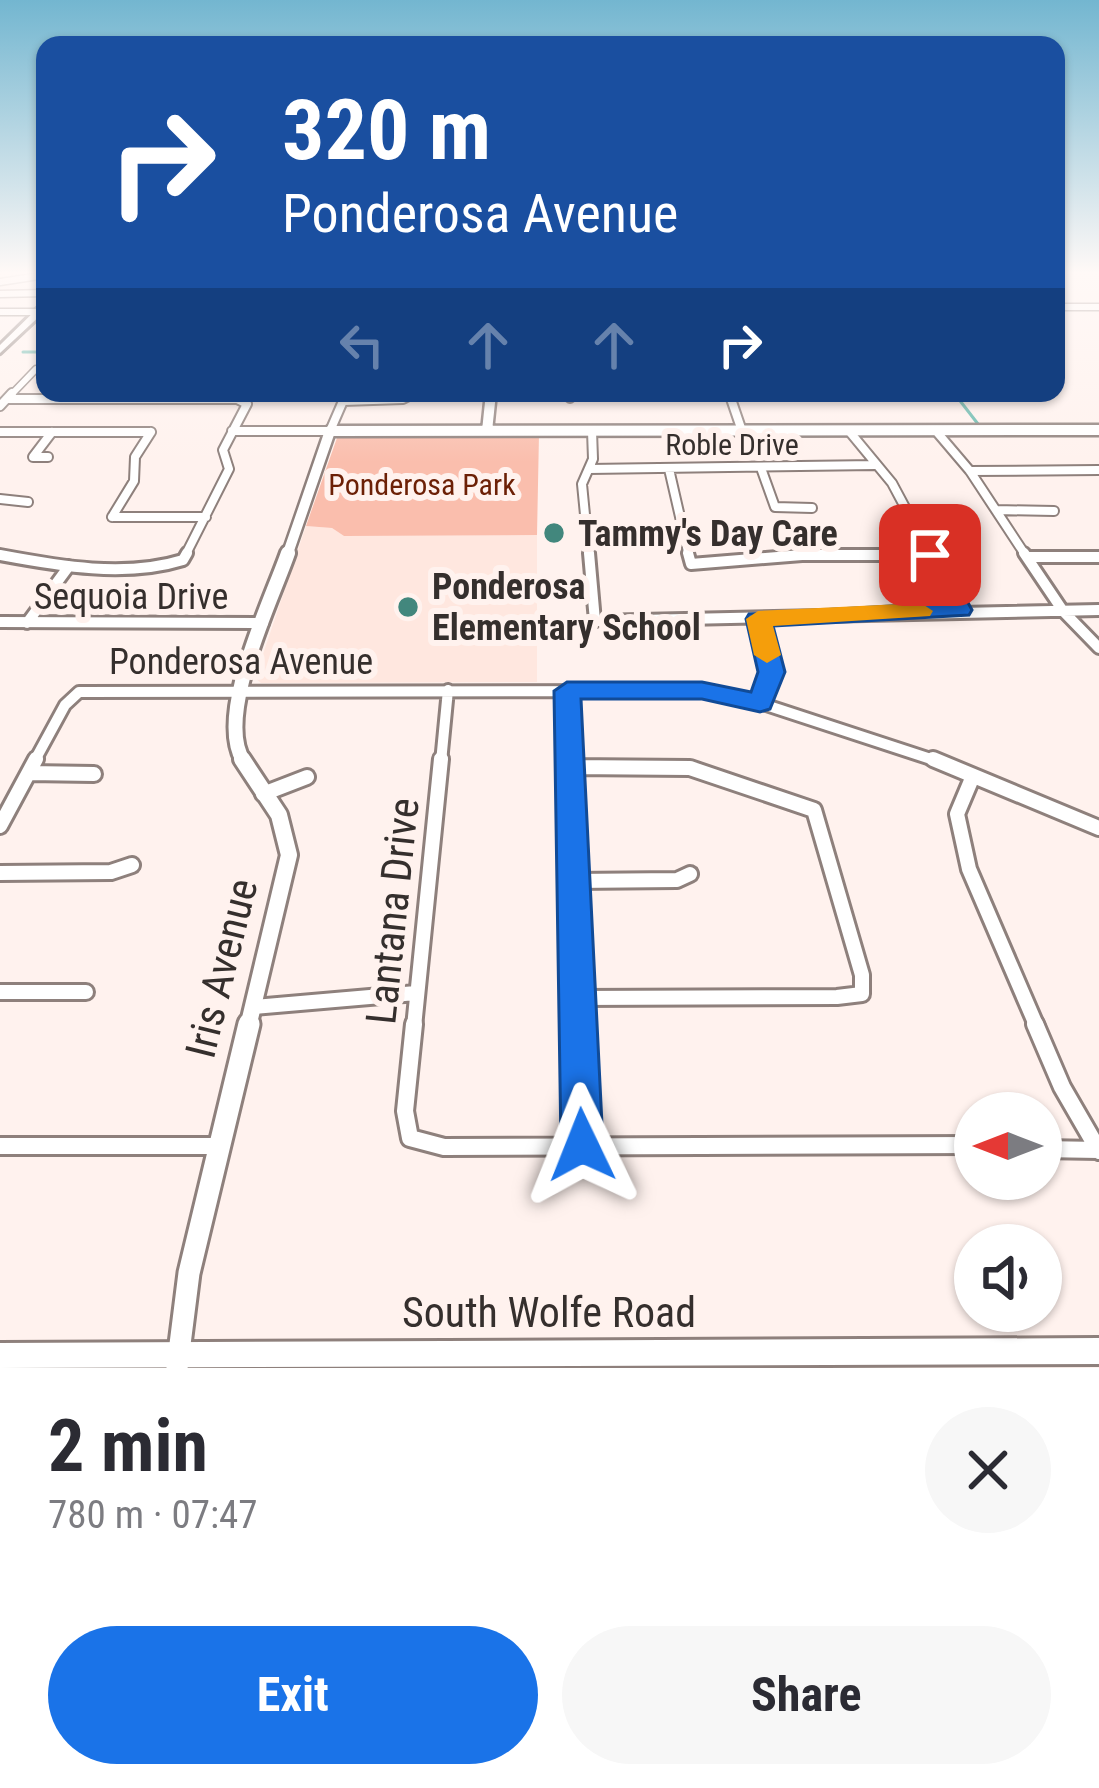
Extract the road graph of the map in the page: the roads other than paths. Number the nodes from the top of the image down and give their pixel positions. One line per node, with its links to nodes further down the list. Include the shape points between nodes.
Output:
1 (36, 373): 2 (street)
2 (4, 402): 3 (street)
3 (36, 402)
4 (246, 402): 9 (street)
5 (345, 402): 10 (street, Iris Avenue)
6 (490, 402): 11 (street)
7 (732, 402): 13 (street)
8 (1099, 430): 15 (street)
9 (232, 431): 10 (street); 30 (street, via 223,450 229,469)
10 (330, 431): 11 (street); 42 (street, Iris Avenue)
11 (488, 431): 12 (street)
12 (592, 431): 13 (street); 21 (street)
13 (742, 431): 14 (street)
14 (849, 431): 15 (street); 19 (street)
15 (936, 431): 24 (street)
16 (0, 432): 17 (street)
17 (52, 432): 18 (street, via 33,457); 30 (street, via 151,432 112,517)
18 (48, 457)
19 (875, 465): 20 (street, Roble Drive); 32 (street)
20 (761, 468): 22 (street, Roble Drive); 27 (street, via 775,507)
21 (589, 469): 22 (street, Roble Drive); 39 (street, via 582,484 595,621)
22 (669, 469): 32 (street, via 691,564)
23 (1099, 470): 24 (street)
24 (970, 471): 28 (street)
25 (0, 499): 26 (street)
26 (28, 502)
27 (812, 508)
28 (996, 510): 29 (street); 33 (street)
29 (1054, 511)
30 (206, 517): 35 (street, via 178,562)
31 (0, 555): 35 (street)
32 (930, 555): 36 (street)
33 (1028, 557): 34 (street); 38 (street)
34 (1099, 557)
35 (69, 566): 41 (street)
36 (960, 610): 38 (street); 39 (street)
37 (1099, 610): 38 (street)
38 (1064, 611): 43 (street)
39 (758, 619): 47 (street, via 771,672)
40 (0, 622): 41 (street, Sequoia Drive)
41 (27, 623): 42 (street, Sequoia Drive)
42 (263, 623): 45 (street, Iris Avenue)
43 (1099, 648)
44 (448, 690): 45 (street, Ponderosa Avenue); 46 (street, Ponderosa Avenue); 62 (street, Lantana Drive)
45 (240, 691): 49 (street, Ponderosa Avenue, via 79,692); 53 (street, Iris Avenue, via 237,751)
46 (567, 691): 47 (street, Ponderosa Avenue, via 702,691); 48 (street)
47 (760, 703): 51 (street, Ponderosa Avenue)
48 (570, 767): 59 (street); 63 (street, via 690,768 814,810 862,975 862,994)
49 (29, 773): 50 (street); 54 (street)
50 (94, 773)
51 (973, 776): 55 (street, Ponderosa Avenue); 70 (street, via 957,814 969,869 1062,1087)
52 (307, 777): 53 (street)
53 (263, 794): 64 (street, Iris Avenue, via 279,815 289,855)
54 (0, 826)
55 (1098, 833)
56 (132, 866): 57 (street)
57 (0, 874)
58 (690, 874): 59 (street)
59 (574, 881): 63 (street)
60 (0, 992): 61 (street)
61 (86, 992)
62 (416, 993): 64 (street); 66 (street, Lantana Drive, via 405,1111 410,1138 444,1147)
63 (578, 998): 66 (street)
64 (253, 1007): 65 (street, Iris Avenue)
65 (217, 1145): 68 (street); 73 (street, Iris Avenue)
66 (582, 1145): 67 (street)
67 (954, 1145)
68 (0, 1146)
69 (1062, 1150): 70 (street)
70 (1099, 1151)
71 (1099, 1351): 73 (main road, South Wolfe Road)
72 (0, 1356): 73 (main road, South Wolfe Road)
73 (178, 1362)

